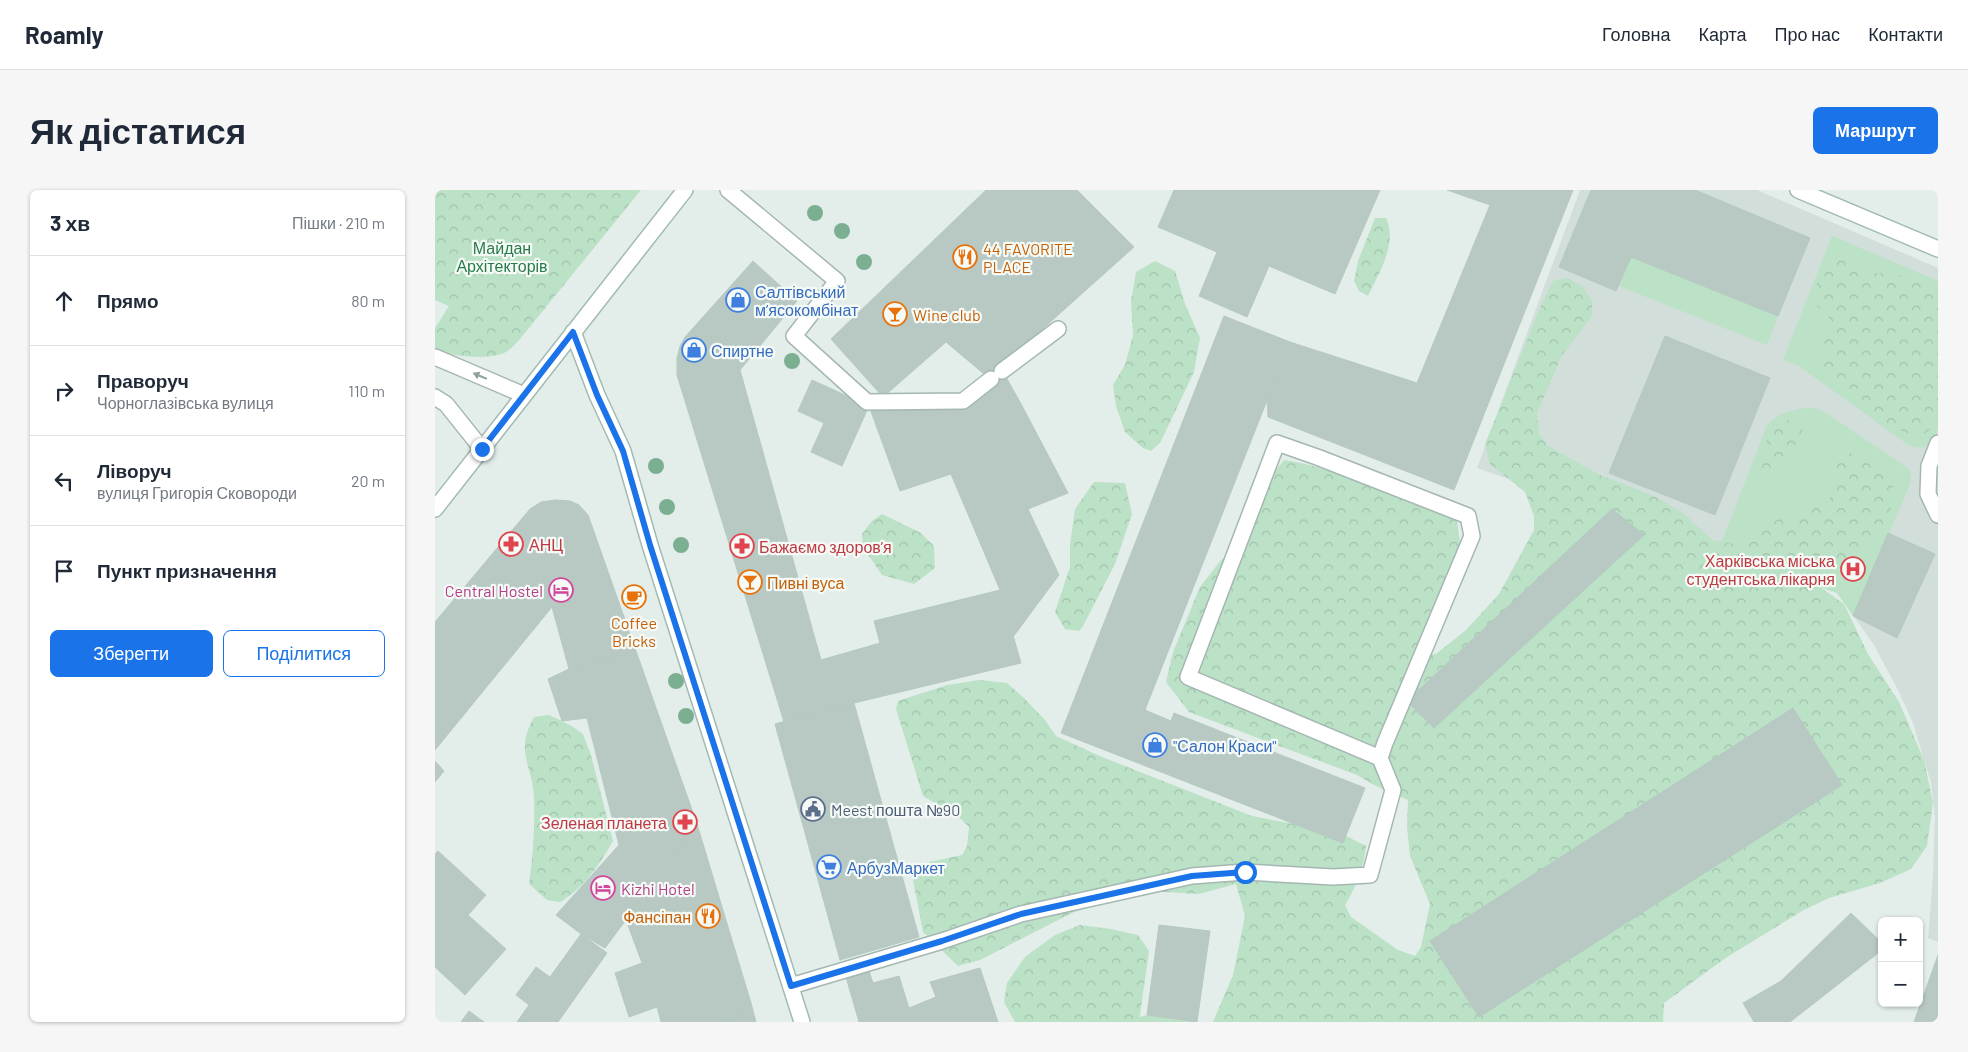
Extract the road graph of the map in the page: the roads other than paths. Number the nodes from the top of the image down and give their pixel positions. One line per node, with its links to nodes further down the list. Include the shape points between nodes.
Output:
1 (685, 190): 6 (street)
2 (727, 190): 5 (street, via 837,280 794,336 867,402 963,401)
3 (1798, 190): 4 (street)
4 (1938, 249)
5 (1058, 329)
6 (573, 332): 8 (street); 15 (street, via 623,451)
7 (435, 357): 8 (street, one-way to 7)
8 (524, 395): 11 (street)
9 (435, 397): 11 (street, via 446,404)
10 (1938, 443): 13 (street, via 1929,466 1928,494)
11 (482, 449): 12 (street)
12 (435, 509)
13 (1938, 515)
14 (1380, 758): 14 (street, via 1472,536 1468,516 1277,443 1188,676); 15 (street, via 1393,790 1370,875 1333,877 1245,872 1192,876 1021,914)
15 (791, 986): 16 (street)
16 (802, 1022)

